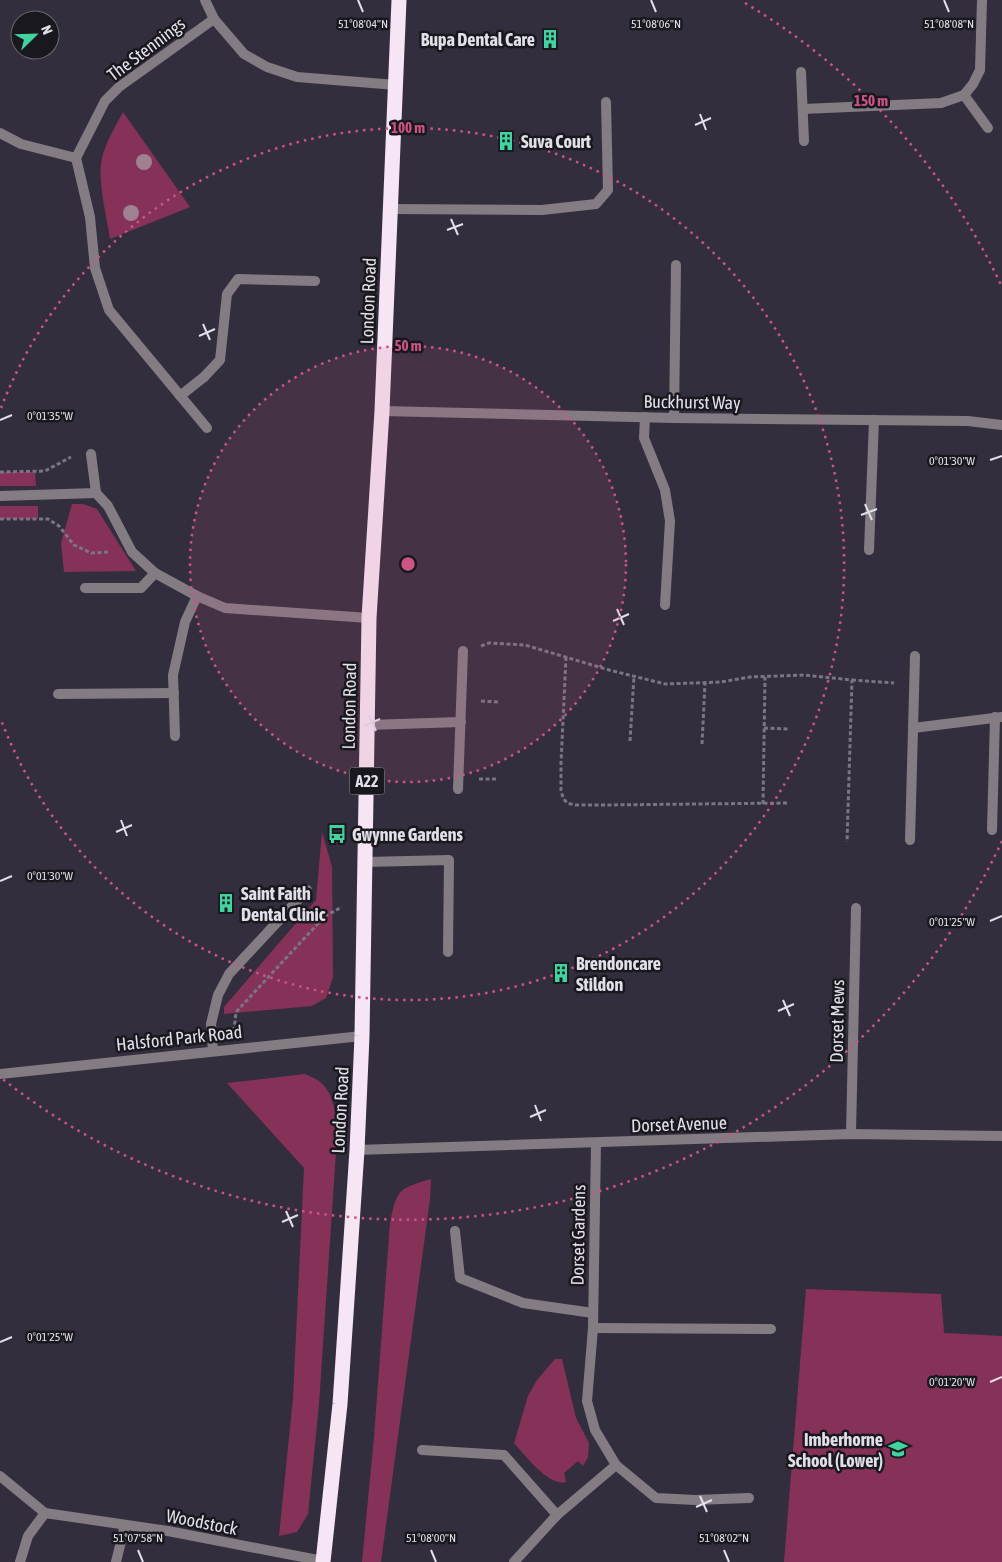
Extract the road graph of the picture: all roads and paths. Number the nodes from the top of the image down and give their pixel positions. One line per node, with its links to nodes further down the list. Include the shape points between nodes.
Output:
1 (205, 0): 4 (street)
2 (399, 0): 6 (highway, London Road / A22)
3 (982, 0): 7 (street, via 980,70)
4 (214, 19): 6 (street, via 244,54 267,67 297,77); 13 (street, The Stennings, via 119,87 105,101)
5 (801, 72): 9 (street)
6 (396, 85): 14 (highway, London Road / A22)
7 (964, 95): 9 (street, via 941,103); 10 (street)
8 (606, 102): 14 (street, via 608,190 596,204 542,210)
9 (803, 109): 12 (street)
10 (988, 128)
11 (0, 133): 13 (street, via 21,144)
12 (804, 141)
13 (76, 158): 17 (street, via 90,216 95,268 109,310)
14 (391, 209): 18 (highway, London Road / A22)
15 (676, 265): 20 (street)
16 (315, 281): 17 (street, via 238,279 227,294 220,360)
17 (180, 396): 23 (street)
18 (382, 411): 19 (street, Buckhurst Way); 35 (highway, London Road / A22)
19 (646, 417): 20 (street, Buckhurst Way); 34 (street, via 644,438 665,490 670,520)
20 (674, 418): 21 (street, Buckhurst Way)
21 (874, 420): 22 (street, Buckhurst Way); 29 (street)
22 (1002, 424)
23 (207, 428)
24 (91, 454): 25 (path, via 71,457 45,472); 26 (street)
25 (0, 472)
26 (96, 493): 27 (street); 30 (street, via 108,506)
27 (0, 496)
28 (0, 519): 30 (path, via 48,519 59,526 74,545 91,553)
29 (869, 550)
30 (132, 552): 31 (street)
31 (155, 573): 32 (street, via 141,588); 33 (street)
32 (85, 588)
33 (197, 596): 35 (street, via 225,608); 44 (street, via 184,622 173,675)
34 (665, 605)
35 (370, 618): 48 (highway, London Road / A22)
36 (463, 651): 38 (path, via 489,643 525,645); 47 (street)
37 (915, 656): 43 (street)
38 (566, 657): 39 (path); 57 (path, via 561,790 567,803)
39 (634, 676): 42 (path, via 665,684); 53 (path)
40 (765, 677): 41 (path); 42 (path); 49 (path)
41 (852, 680): 43 (path); 60 (path)
42 (706, 683): 54 (path)
43 (914, 684): 50 (street)
44 (174, 693): 45 (street); 52 (street)
45 (58, 694)
46 (998, 717): 50 (street); 58 (street)
47 (460, 722): 48 (street); 55 (street)
48 (368, 725): 61 (highway, London Road / A22)
49 (764, 728): 51 (path); 57 (path)
50 (913, 728): 59 (street)
51 (790, 729)
52 (175, 736)
53 (630, 741)
54 (702, 744)
55 (458, 789)
56 (788, 803): 57 (path)
57 (763, 804)
58 (992, 830)
59 (910, 840)
60 (848, 842)
61 (366, 862): 63 (highway, London Road / A22); 65 (street, via 449,860)
62 (307, 890): 68 (street, via 229,974 218,995 212,1018)
63 (365, 905): 66 (highway, London Road / A22); 67 (path, via 342,907 325,916 236,1012)
64 (856, 908): 70 (street, Dorset Mews)
65 (448, 952)
66 (362, 1036): 67 (street, Halsford Park Road); 73 (highway, London Road / A22)
67 (232, 1049): 68 (street, Halsford Park Road)
68 (213, 1050): 69 (street, Halsford Park Road)
69 (0, 1074)
70 (850, 1134): 71 (street, Dorset Avenue); 72 (street, Dorset Avenue)
71 (1002, 1136)
72 (596, 1143): 73 (street, Dorset Avenue); 75 (street, Dorset Gardens)
73 (358, 1150): 87 (highway, London Road / A22, via 340,1404)
74 (455, 1231): 75 (street, via 460,1278 523,1303)
75 (593, 1313): 76 (street, Dorset Gardens)
76 (593, 1328): 77 (street); 79 (street, Dorset Gardens, via 587,1400 594,1430)
77 (771, 1329)
78 (422, 1450): 83 (street, via 504,1456)
79 (616, 1465): 81 (street, Dorset Gardens, via 656,1498); 83 (street)
80 (0, 1476): 82 (street)
81 (749, 1498)
82 (45, 1513): 84 (street, Woodstock); 85 (street, via 28,1536)
83 (557, 1515): 88 (street)
84 (125, 1525): 86 (street); 87 (street, Woodstock)
85 (20, 1562)
86 (116, 1562)
87 (323, 1562)
88 (514, 1562)

